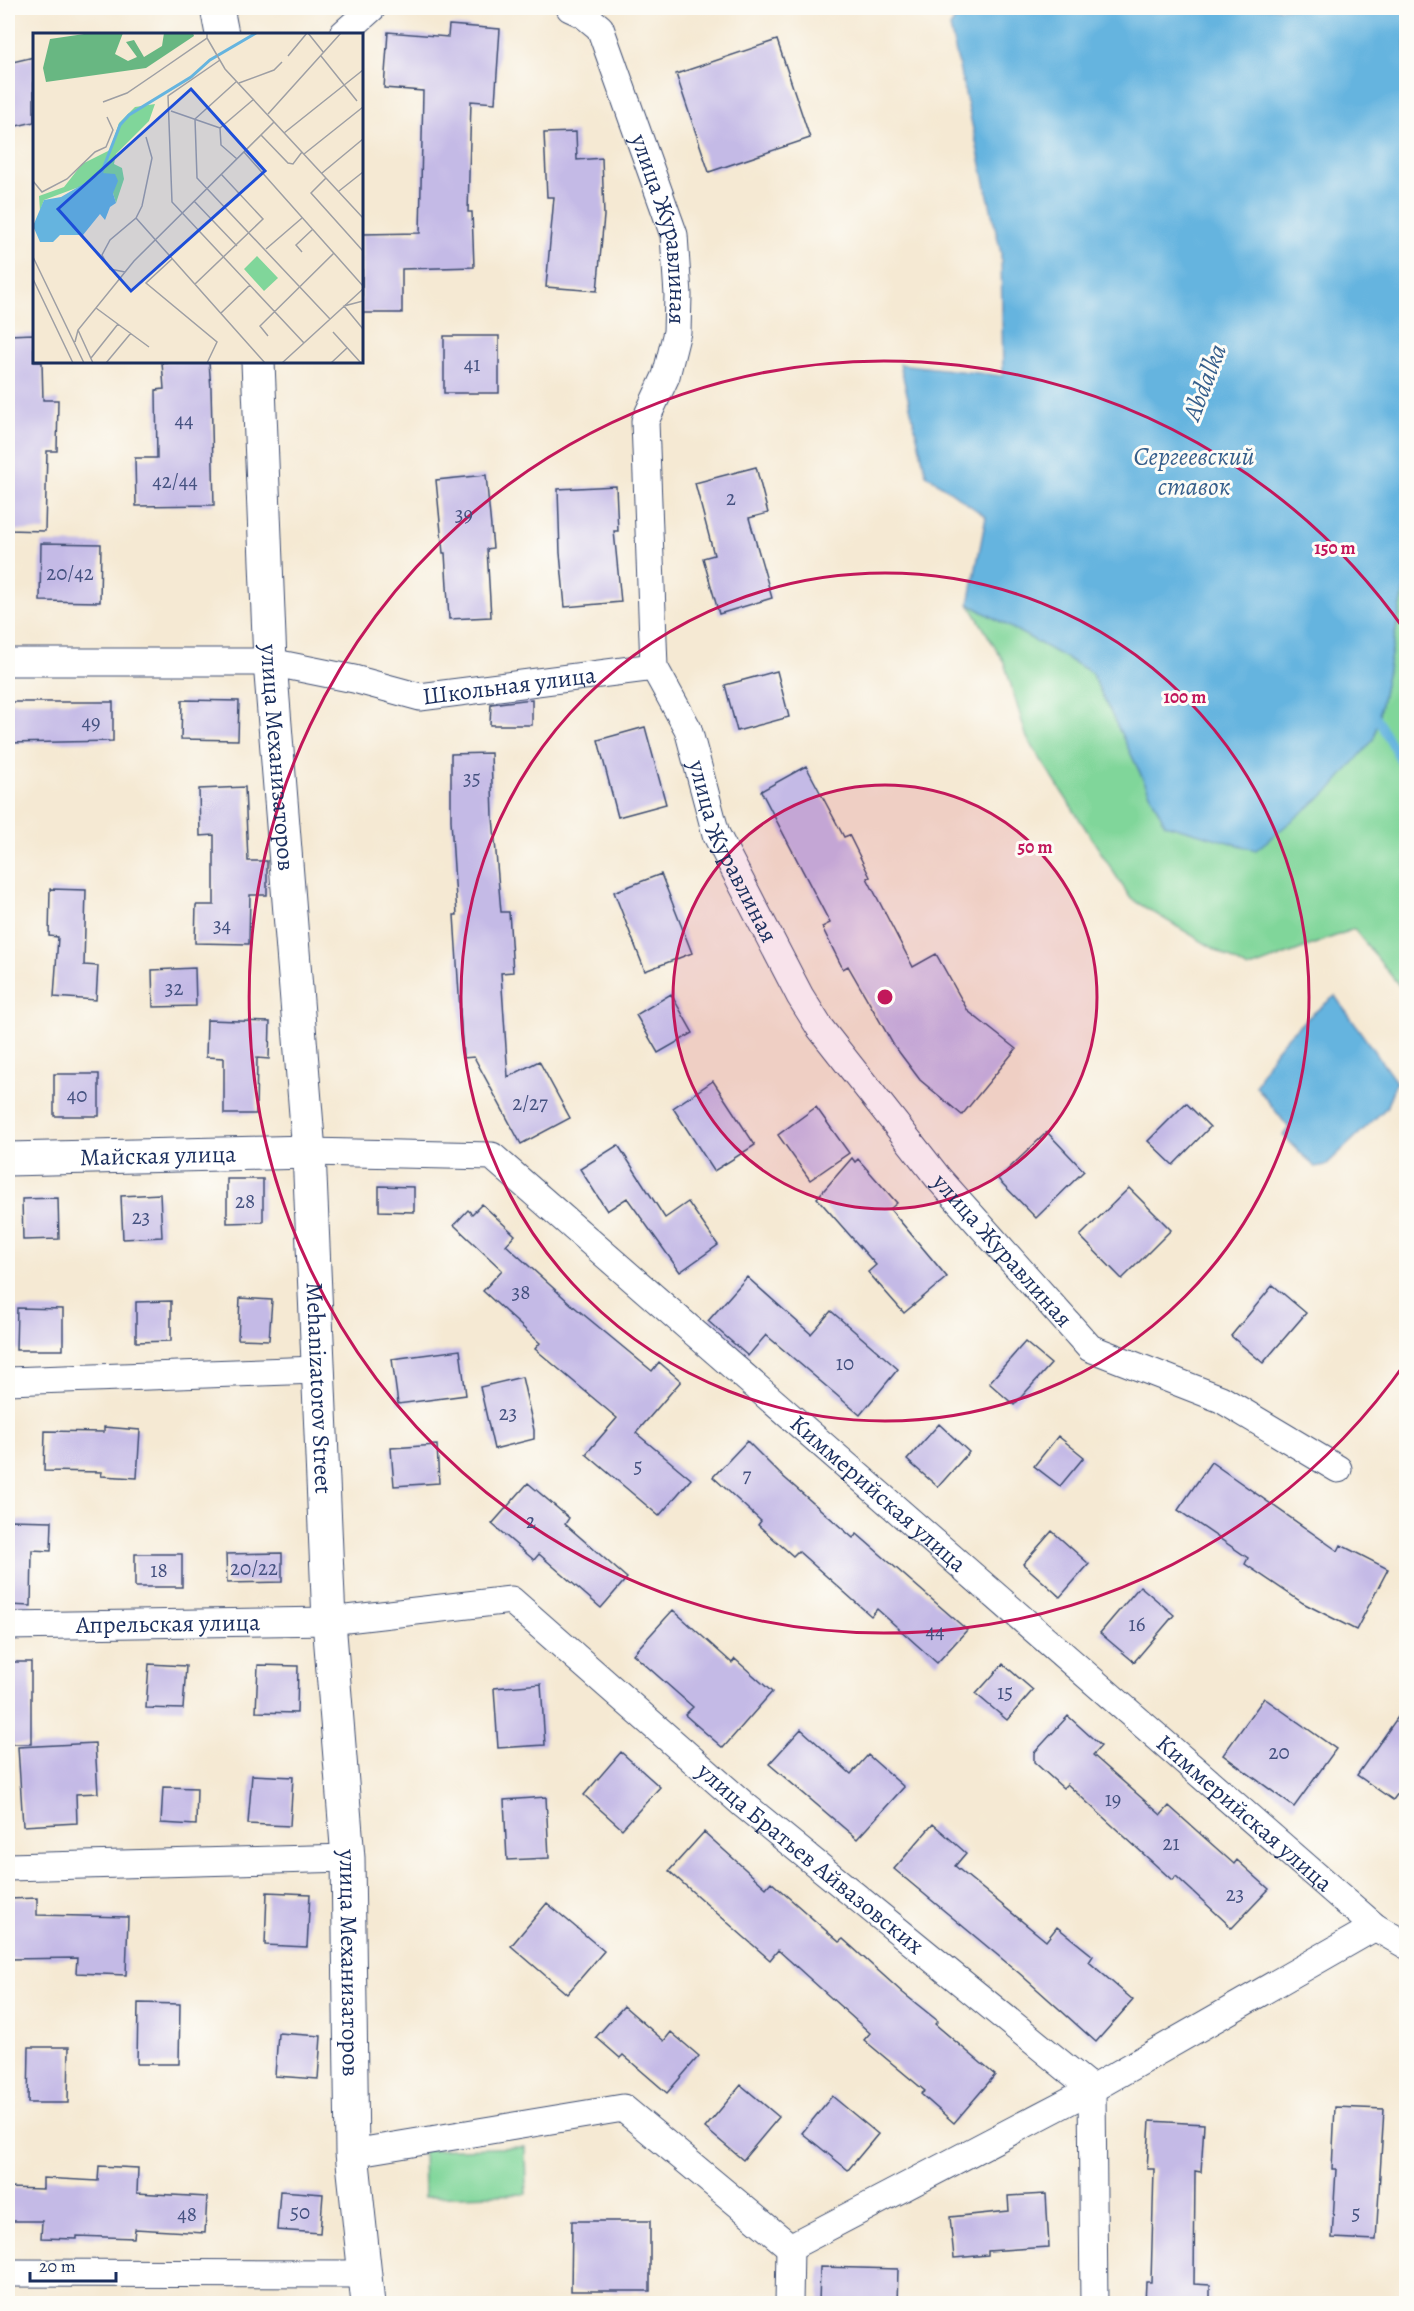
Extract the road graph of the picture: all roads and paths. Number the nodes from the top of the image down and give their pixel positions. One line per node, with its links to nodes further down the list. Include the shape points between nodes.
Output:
1 (217, 8): 4 (street)
2 (372, 8): 5 (street)
3 (570, 8): 9 (street, улица Журавлиная, via 600,28 674,236 677,332 666,376 645,421)
4 (222, 33)
5 (344, 33)
6 (258, 363): 8 (street, улица Механизаторов)
7 (8, 662): 8 (street, Школьная улица)
8 (270, 662): 9 (street, Школьная улица, via 420,697); 10 (street, улица Механизаторов)
9 (654, 667): 14 (street, улица Журавлиная, via 688,729 716,834 800,996 820,1028 939,1179 1090,1348 1221,1399)
10 (309, 1152): 11 (street, Майская улица); 12 (street, Mehanizatorov Street); 19 (street, Киммерийская улица, via 492,1156)
11 (8, 1159)
12 (317, 1370): 13 (street); 15 (street, Mehanizatorov Street)
13 (8, 1381)
14 (1338, 1469)
15 (329, 1621): 16 (street, Апрельская улица); 17 (street, улица Механизаторов); 21 (street, улица Братьев Айвазовских, via 511,1600 744,1805)
16 (8, 1626)
17 (348, 1858): 18 (street); 22 (street, улица Механизаторов)
18 (8, 1867)
19 (1374, 1927): 20 (street, Киммерийская улица); 21 (street)
20 (1407, 1945)
21 (1092, 2089): 23 (street); 27 (street)
22 (352, 2153): 23 (street, via 623,2108); 25 (street, улица Механизаторов)
23 (790, 2247): 26 (street)
24 (8, 2273): 25 (street)
25 (365, 2289)
26 (789, 2304)
27 (1095, 2304)

